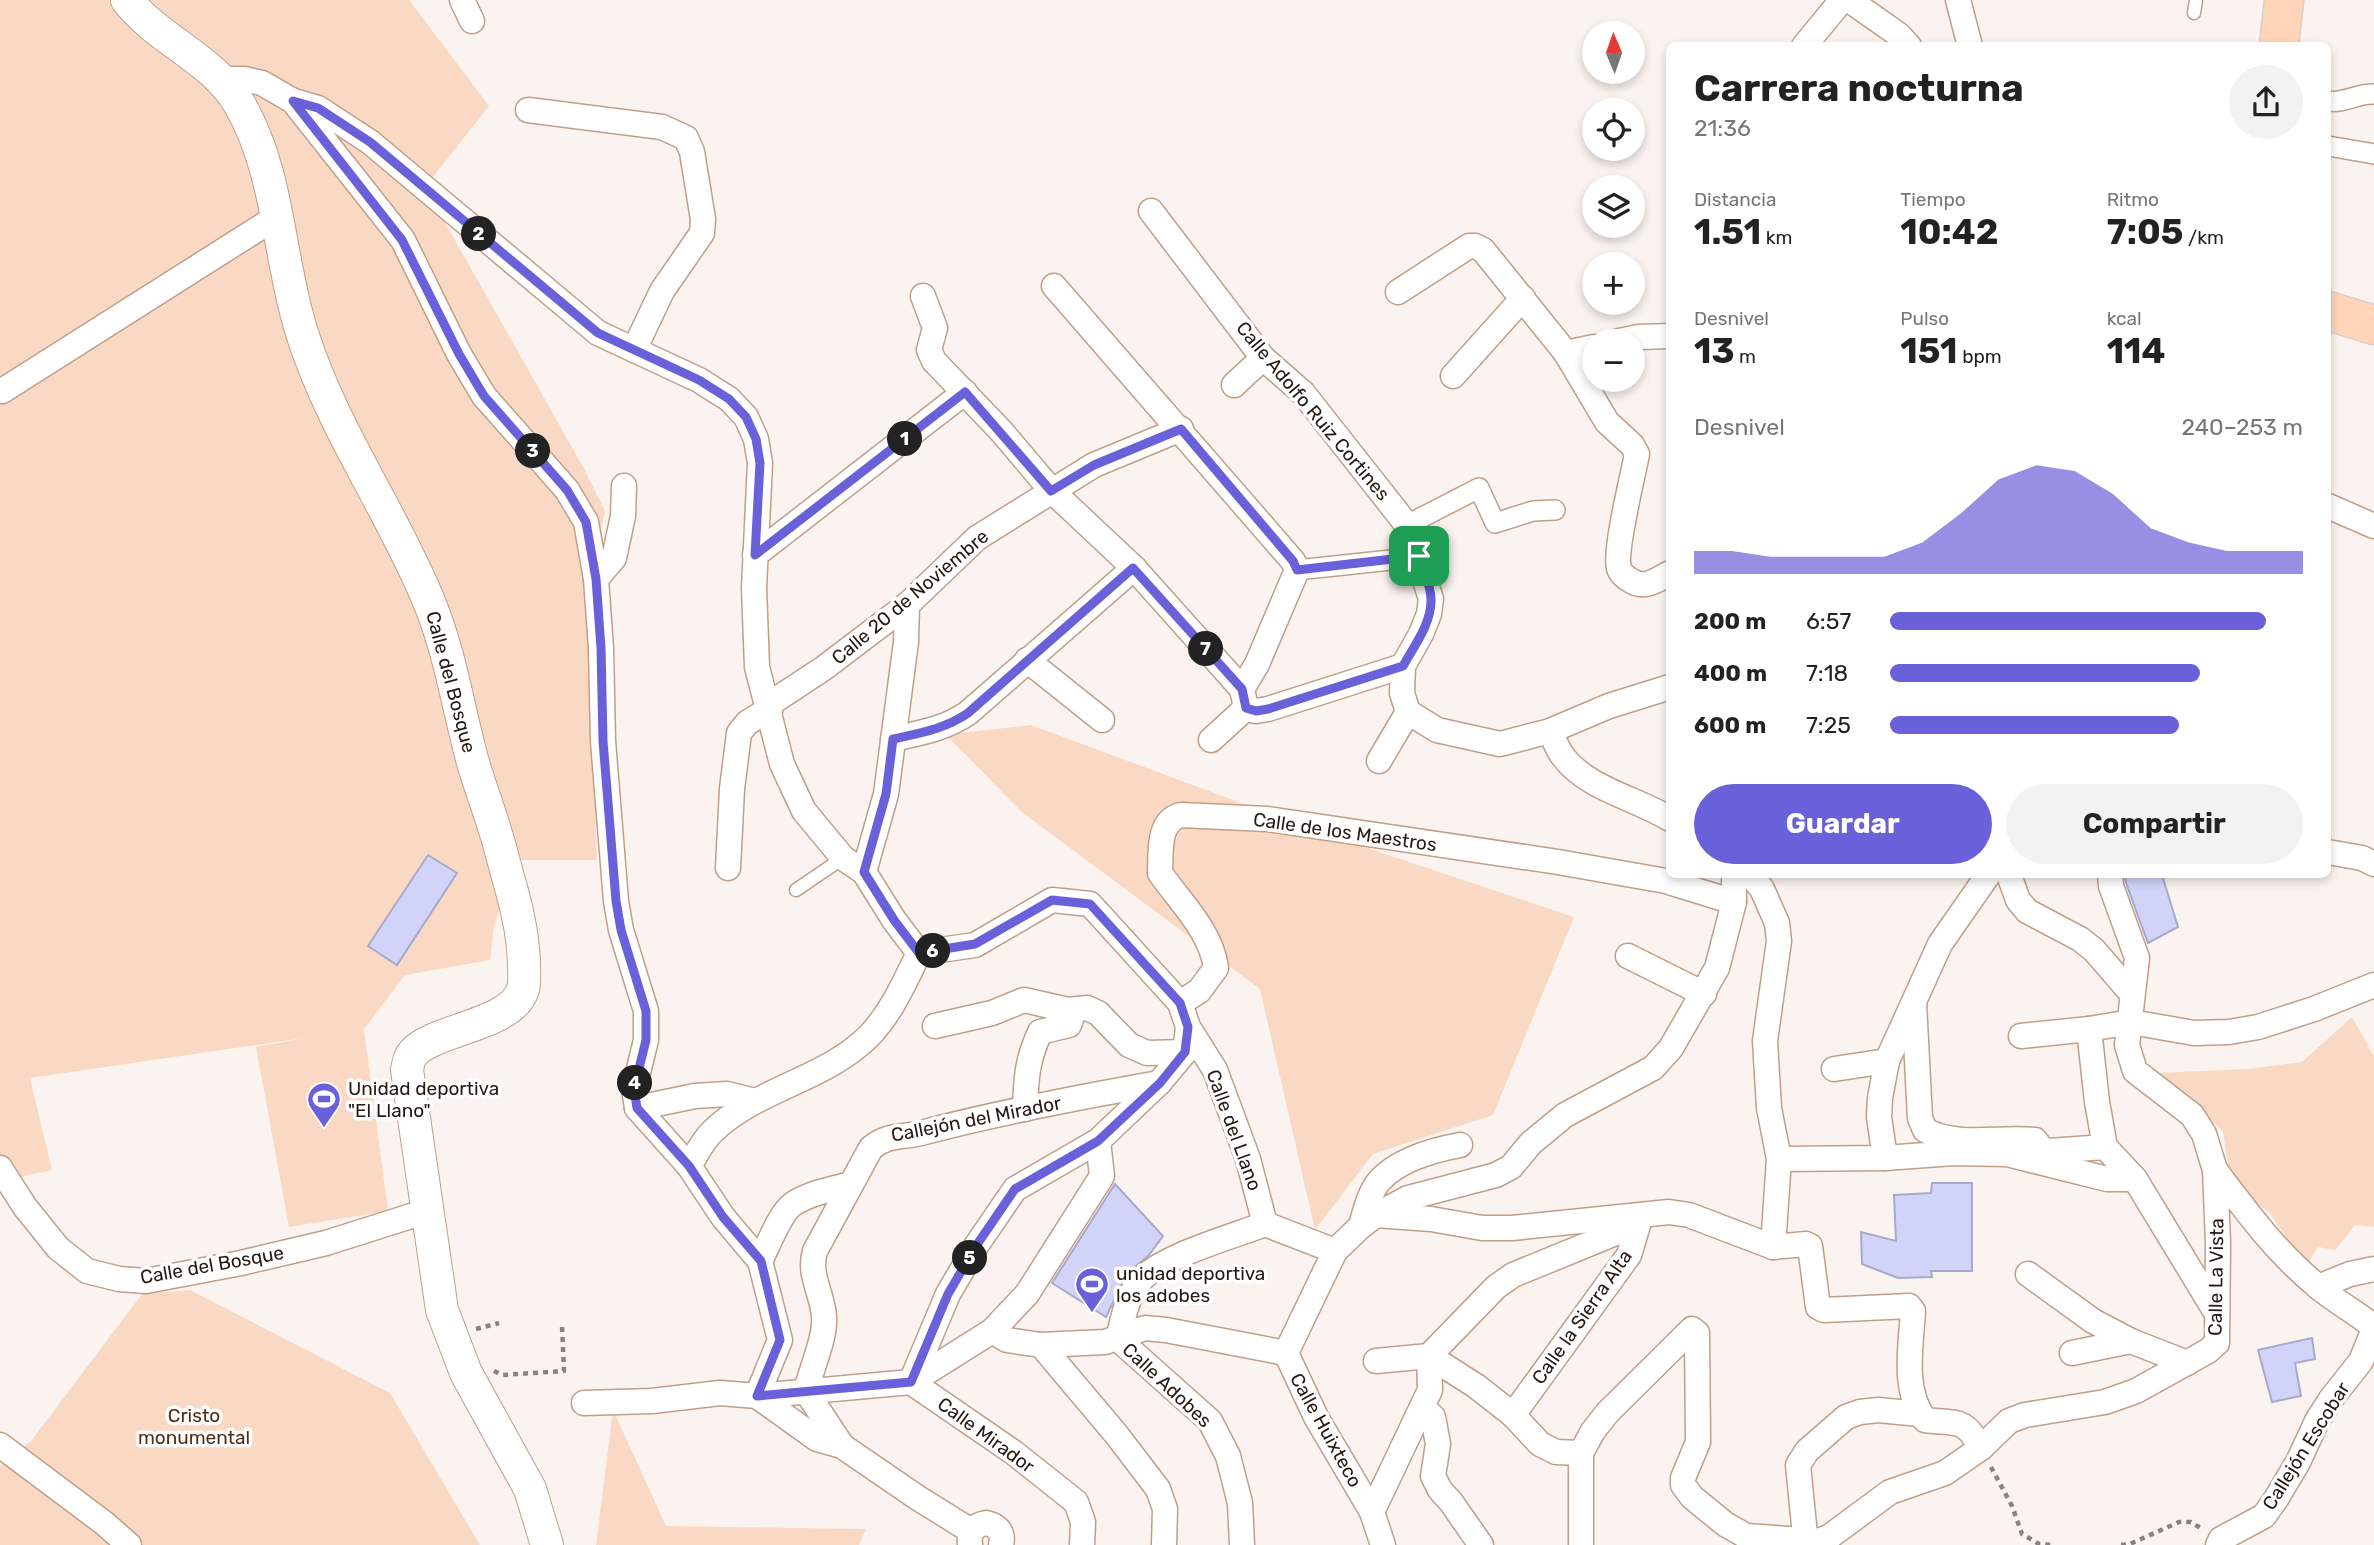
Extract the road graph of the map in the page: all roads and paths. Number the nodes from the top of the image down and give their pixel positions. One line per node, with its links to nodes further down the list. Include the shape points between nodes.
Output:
1 (127, 0): 10 (street, Calle del Bosque)
2 (1842, 0): 6 (street)
3 (1849, 0): 7 (street)
4 (1958, 0): 8 (street)
5 (2284, 0): 9 (main road)
6 (1807, 42)
7 (1905, 42)
8 (1969, 42)
9 (2279, 42)
10 (222, 79): 12 (street, via 262,83); 18 (street, Calle del Bosque, via 256,134)
11 (2374, 94): 13 (street)
12 (293, 101): 27 (street, via 318,108 370,142 598,333); 47 (street, via 402,240 484,396 567,490 586,522)
13 (2331, 102)
14 (528, 110): 27 (street, via 662,127 686,138 701,205 702,233 662,290)
15 (2331, 147): 16 (street)
16 (2374, 154)
17 (1151, 211): 30 (street, Calle Adolfo Ruiz Cortines)
18 (278, 216): 33 (street); 104 (street, Calle del Bosque, via 302,335 335,418 424,589 442,634 523,932 524,988 516,1004 423,1046 411,1056 407,1070)
19 (1054, 286): 35 (street)
20 (1398, 292): 22 (street, via 1468,246 1475,246)
21 (923, 296): 34 (street, via 935,328 929,350)
22 (1523, 298): 29 (street); 31 (street)
23 (2331, 312): 24 (main road)
24 (2374, 325)
25 (1666, 336): 26 (street)
26 (1645, 337)
27 (634, 350): 42 (street, via 699,380 729,399 746,417 760,463)
28 (1582, 350): 29 (street)
29 (1566, 353): 46 (street, via 1607,422 1637,454 1619,568 1635,584 1649,584)
30 (1263, 358): 32 (street); 40 (street, Calle Adolfo Ruiz Cortines, via 1303,393)
31 (1452, 376)
32 (1234, 385)
33 (2, 391)
34 (965, 392): 37 (street); 42 (street)
35 (1181, 429): 37 (street, Calle 20 de Noviembre, via 1094,465); 45 (street)
36 (624, 486): 47 (street, via 614,558)
37 (1051, 491): 44 (street); 48 (street, Calle 20 de Noviembre, via 977,538)
38 (2331, 507): 41 (street)
39 (1555, 510): 40 (street, via 1532,511 1495,523 1479,488)
40 (1408, 525): 43 (street, Calle Adolfo Ruiz Cortines)
41 (2374, 526)
42 (755, 555): 53 (street, via 757,667)
43 (1419, 556): 45 (street); 50 (street, Calle Adolfo Ruiz Cortines, via 1430,606)
44 (1133, 568): 49 (street); 52 (street)
45 (1297, 570): 52 (street)
46 (1666, 575)
47 (596, 579): 91 (street, via 616,901 646,1011 646,1040 634,1089)
48 (907, 605): 53 (street, Calle 20 de Noviembre); 57 (street)
49 (1027, 660): 55 (street); 57 (street, via 953,723)
50 (1403, 666): 52 (street, via 1268,709 1256,711); 54 (street, via 1402,693)
51 (1666, 688): 56 (street)
52 (1244, 699): 58 (street)
53 (769, 708): 62 (street, via 782,764 804,811); 64 (street, Calle 20 de Noviembre, via 739,733)
54 (1408, 712): 56 (street, via 1437,730 1500,744); 59 (street)
55 (1102, 720)
56 (1550, 731): 60 (street, via 1575,768)
57 (893, 739): 65 (street, via 886,794)
58 (1211, 740)
59 (1379, 761)
60 (1666, 817)
61 (2331, 853): 63 (street)
62 (843, 858): 65 (street); 71 (lane)
63 (2374, 864)
64 (728, 868)
65 (864, 872): 73 (street)
66 (1734, 878): 72 (street)
67 (1753, 878): 98 (street, via 1777,923 1779,941 1765,1041 1769,1108)
68 (1986, 878): 78 (street, via 1940,944)
69 (2010, 878): 77 (street, via 2027,911 2080,939)
70 (2110, 878): 77 (street, via 2137,958)
71 (796, 890)
72 (1734, 902): 76 (street, via 1717,968); 79 (street, Calle de los Maestros, via 1666,881 1558,862 1267,819 1181,816 1167,824 1160,873 1200,927 1216,968 1199,991)
73 (919, 953): 79 (street, Calle del Llano, via 975,944 1052,900 1090,904); 90 (street, via 890,1012 867,1037 832,1065)
74 (1628, 956): 76 (street)
75 (2374, 985): 81 (street, via 2314,1009 2229,1032 2194,1032)
76 (1704, 994): 106 (street, via 1653,1068 1565,1115 1511,1167 1420,1194)
77 (2132, 994): 81 (street)
78 (1914, 998): 87 (street); 97 (street, via 1920,1118 1925,1130 1970,1140 2035,1140)
79 (1180, 1003): 83 (street, Calle del Llano)
80 (1070, 1015): 82 (street, via 1024,1000 992,1013); 86 (street, via 1087,1008 1098,1013 1129,1045 1147,1053); 92 (street, via 1069,1025 1040,1032 1030,1054)
81 (2131, 1022): 84 (street); 101 (street, via 2127,1045 2135,1071 2192,1115 2204,1134)
82 (935, 1026)
83 (1188, 1027): 86 (street); 107 (street, Calle del Llano, via 1215,1070 1248,1159)
84 (2090, 1029): 85 (street); 95 (street)
85 (2021, 1036)
86 (1185, 1052): 89 (street)
87 (1887, 1062): 88 (street); 96 (street, via 1880,1098)
88 (1834, 1069)
89 (1160, 1083): 92 (street, Callejón del Mirador); 93 (street)
90 (755, 1101): 91 (street, via 727,1094); 99 (street, via 712,1131)
91 (637, 1108): 99 (street)
92 (1026, 1109): 103 (street, Callejón del Mirador, via 883,1138 871,1148)
93 (1098, 1141): 117 (street, via 1102,1176 1027,1294); 127 (street, via 1015,1189 948,1294)
94 (1460, 1146): 106 (street, via 1402,1163 1379,1181 1365,1210)
95 (2105, 1147): 97 (street, via 2056,1149); 102 (street)
96 (1885, 1158): 97 (street, via 1952,1153); 98 (street)
97 (2046, 1158): 102 (street, via 2077,1173)
98 (1779, 1159): 108 (street)
99 (689, 1166): 110 (street, via 723,1217)
100 (0, 1168): 104 (street, Calle del Bosque, via 58,1248 87,1271 119,1279 146,1281 241,1263 326,1243)
101 (2215, 1170): 113 (street, via 2262,1232); 114 (street, Calle La Vista)
102 (2134, 1179): 114 (street)
103 (851, 1184): 110 (street, via 791,1205); 128 (street, Callejón del Mirador, via 812,1262 824,1322)
104 (427, 1211): 126 (street, Calle del Bosque, via 442,1310)
105 (1642, 1215): 106 (street, via 1512,1228 1399,1215); 108 (street, via 1689,1215); 123 (street, via 1623,1230 1513,1275); 133 (street, Calle la Sierra Alta, via 1629,1255)
106 (1368, 1220): 109 (street, Calle Huixteco)
107 (1265, 1224): 109 (street); 118 (street, Calle Adobes, via 1167,1261 1139,1282 1128,1301)
108 (1773, 1247): 132 (street, via 1810,1246 1818,1307 1909,1306 1913,1311 1909,1375)
109 (1335, 1251): 121 (street, Calle Huixteco)
110 (761, 1261): 129 (street, via 780,1340)
111 (2374, 1269): 113 (street)
112 (2028, 1275): 119 (street, via 2093,1321)
113 (2318, 1287): 116 (street)
114 (2218, 1315): 125 (street, Calle La Vista, via 2217,1343)
115 (562, 1326): 126 (path, via 564,1371 503,1375 489,1369)
116 (2374, 1328): 155 (street, Callejón Escobar, via 2361,1361 2317,1421 2264,1516)
117 (992, 1331): 120 (street, via 1007,1340); 127 (street)
118 (1118, 1339): 120 (street); 121 (street, via 1145,1328); 149 (street, Calle Adobes, via 1210,1421 1228,1456 1240,1503)
119 (2131, 1341): 122 (street); 125 (street)
120 (1041, 1345): 148 (street, via 1158,1489 1165,1509)
121 (1286, 1353): 139 (street, Calle Huixteco, via 1316,1417)
122 (2072, 1353)
123 (1429, 1356): 124 (street); 131 (street, via 1430,1390); 133 (street)
124 (1376, 1361)
125 (2187, 1363): 136 (street, Calle La Vista, via 2105,1402 2009,1421)
126 (466, 1373): 146 (street, Calle del Bosque, via 530,1489)
127 (911, 1382): 128 (street); 147 (street, Calle Mirador, via 1076,1502 1083,1522)
128 (806, 1391): 129 (street); 135 (street)
129 (757, 1396): 130 (street, via 720,1393); 135 (street, via 817,1439)
130 (584, 1403)
131 (1422, 1407): 139 (street); 151 (street, via 1433,1417 1436,1430 1433,1476)
132 (1920, 1413): 136 (street, via 1925,1420 1965,1425); 138 (street, via 1878,1410 1846,1417 1799,1461)
133 (1513, 1415): 137 (street, via 1540,1444 1556,1452)
134 (0, 1445): 145 (street)
135 (842, 1446): 142 (street)
136 (1980, 1448): 141 (street, Calle La Vista, via 1945,1474 1890,1492); 153 (path, via 2022,1534 2039,1544)
137 (1581, 1453): 144 (street, via 1608,1412 1692,1329 1697,1333 1698,1442 1683,1485 1692,1497 1746,1536); 152 (street)
138 (1802, 1510): 141 (street); 144 (street)
139 (1371, 1512): 150 (street, Calle Huixteco)
140 (2191, 1522): 154 (path, via 2179,1522)
141 (1847, 1523): 144 (street, Calle La Vista, via 1829,1537)
142 (971, 1538): 143 (street, via 975,1527 986,1523 993,1524)
143 (1007, 1542)
144 (1806, 1544)
145 (129, 1545)
146 (547, 1545)
147 (1082, 1545)
148 (1164, 1545)
149 (1242, 1545)
150 (1384, 1545)
151 (1481, 1545)
152 (1581, 1545)
153 (2053, 1545)
154 (2121, 1545)
155 (2218, 1545)

